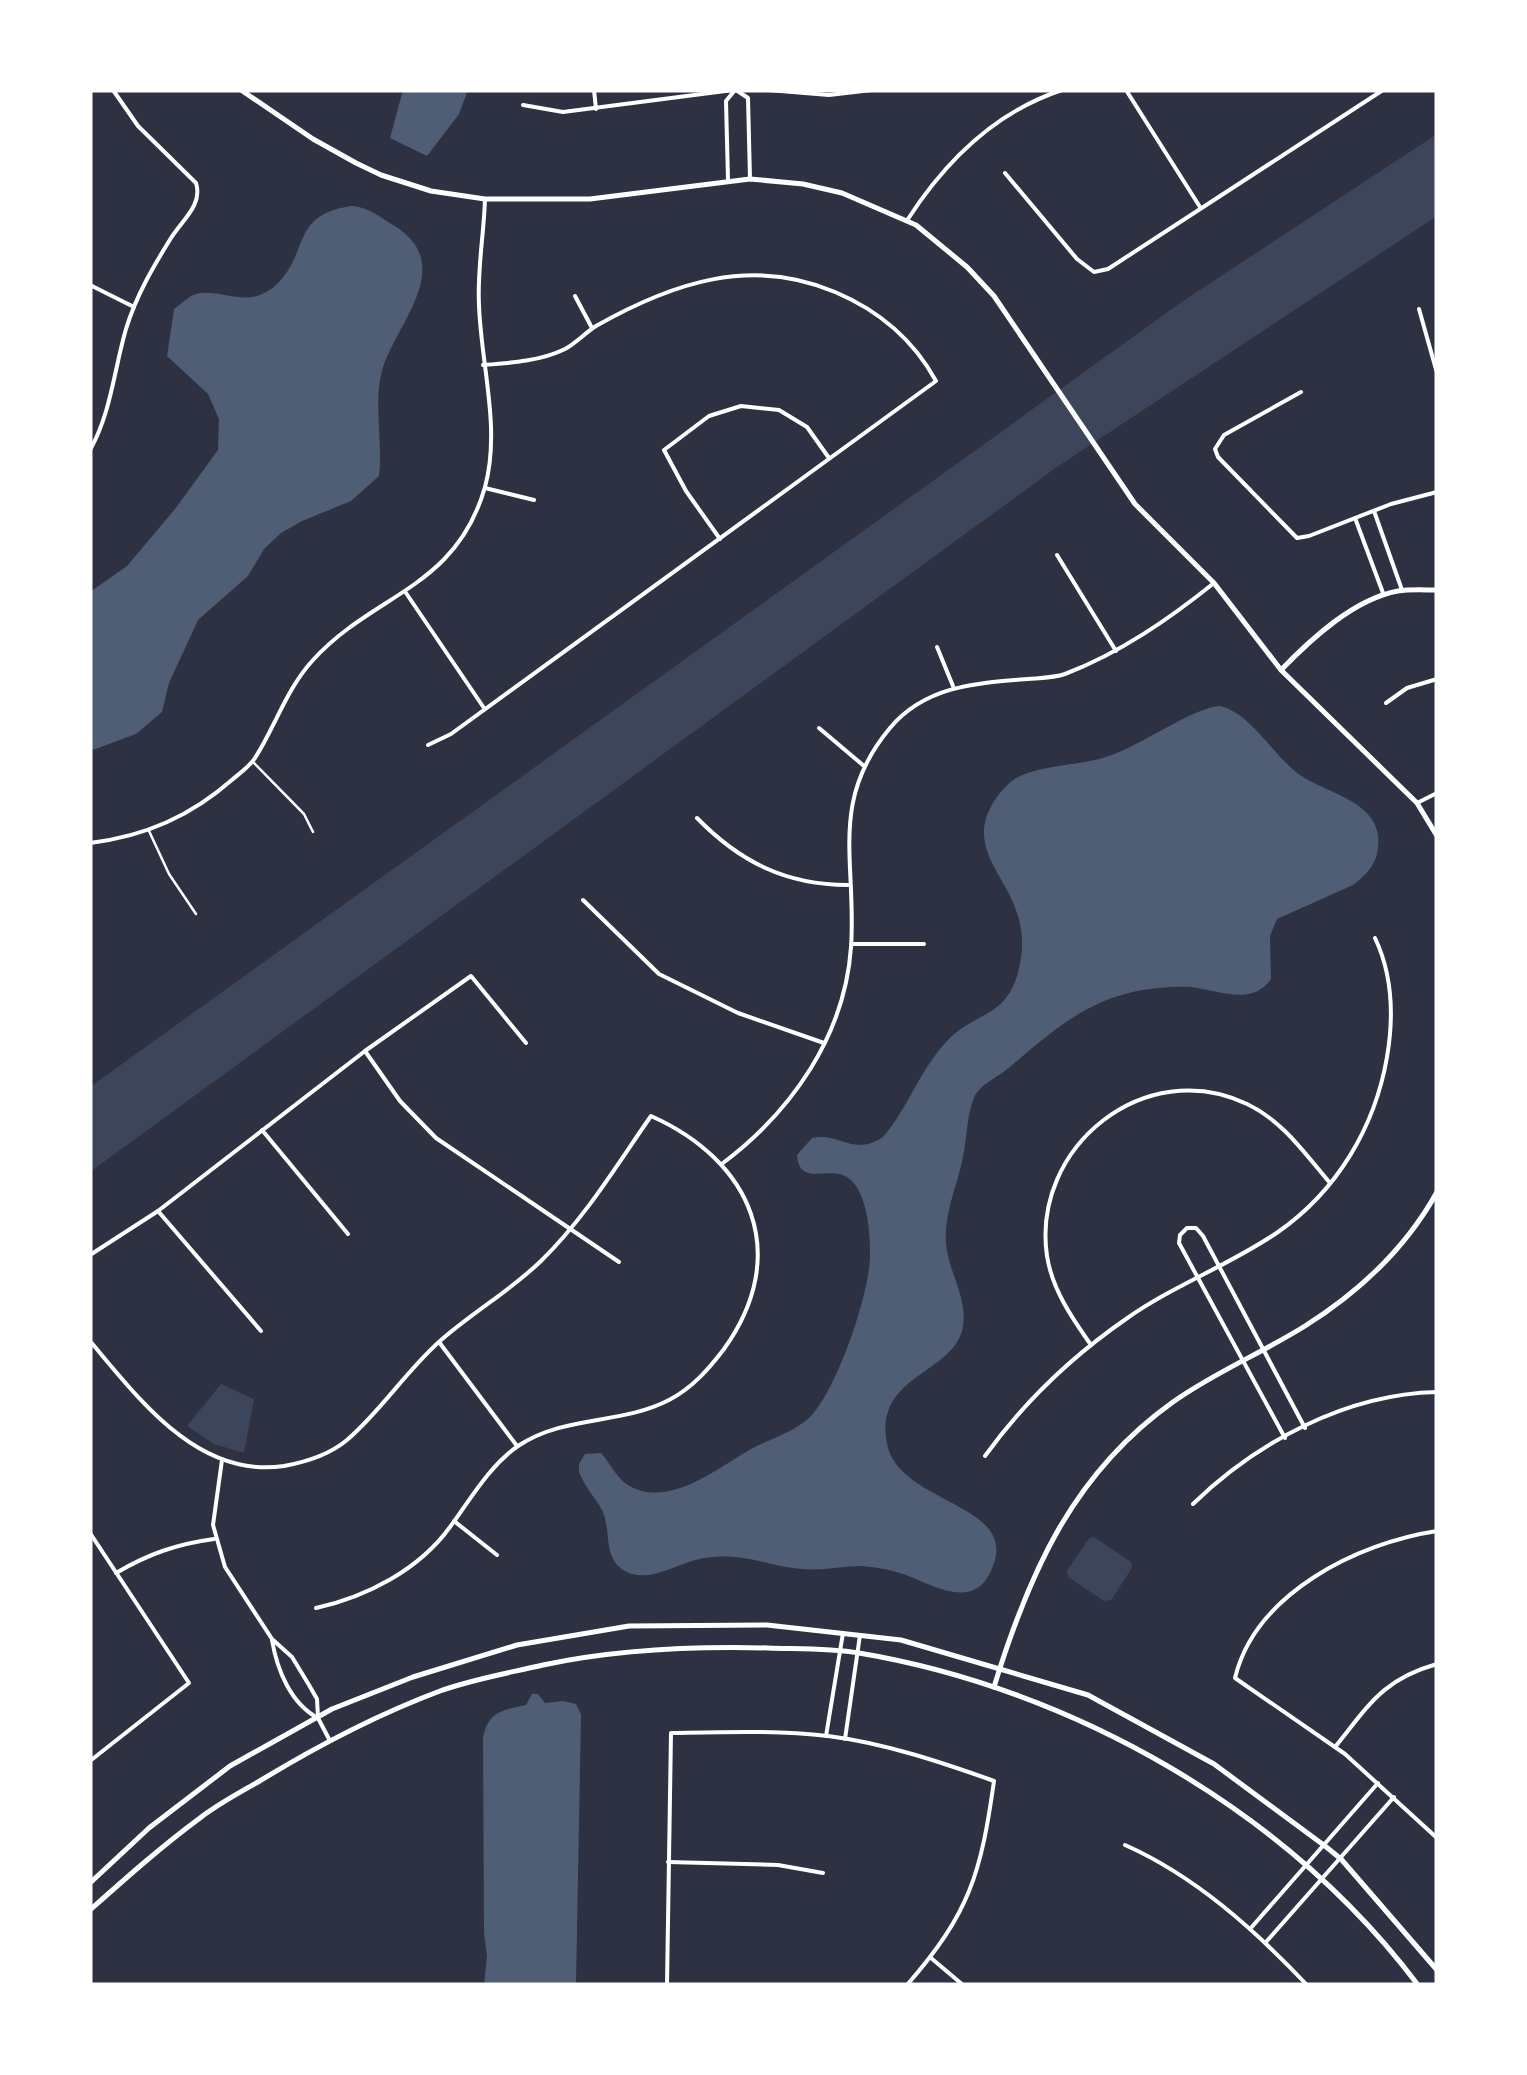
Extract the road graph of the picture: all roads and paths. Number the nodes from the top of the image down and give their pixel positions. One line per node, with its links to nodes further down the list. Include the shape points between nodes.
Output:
1 (113, 90): 20 (street, via 199,194)
2 (241, 90): 15 (street, via 312,139 381,175)
3 (594, 90): 11 (street)
4 (734, 90): 11 (street); 13 (street, via 748,98); 14 (street, via 726,101)
5 (768, 90): 6 (street)
6 (872, 90)
7 (1062, 90): 17 (street, via 967,146 933,180)
8 (1126, 90): 16 (street)
9 (1383, 90): 16 (street)
10 (524, 105): 11 (street)
11 (596, 109)
12 (1005, 172): 16 (street, via 1094,272)
13 (750, 179): 14 (street); 17 (street, via 822,188)
14 (728, 180): 15 (street, via 590,199)
15 (485, 199): 23 (street, via 478,301)
16 (1200, 207)
17 (908, 219): 35 (street, via 994,296 1135,504)
18 (90, 284): 20 (street)
19 (575, 296): 22 (street)
20 (134, 308): 26 (street)
21 (1419, 309): 24 (street)
22 (592, 328): 23 (street, via 540,357); 27 (street, via 692,282 758,273 821,286 863,306 919,350 936,381)
23 (483, 365): 28 (street, via 491,425)
24 (1437, 374)
25 (1301, 392): 32 (street, via 1224,435 1215,448 1218,458 1296,538)
26 (90, 450)
27 (830, 458): 33 (street); 33 (street, via 807,427 779,410 741,406 708,416 664,450)
28 (485, 488): 30 (street); 38 (street, via 465,534)
29 (1437, 492): 31 (street)
30 (534, 500)
31 (1374, 511): 32 (street); 36 (street)
32 (1355, 518): 39 (street)
33 (720, 539): 46 (street)
34 (1057, 555): 41 (street)
35 (1214, 583): 41 (street); 42 (street)
36 (1402, 590): 37 (street); 39 (street)
37 (1437, 590)
38 (406, 593): 46 (street); 49 (street, via 356,621 311,662)
39 (1384, 595): 42 (street, via 1332,623)
40 (937, 647): 44 (street)
41 (1116, 651): 44 (street, via 1061,676)
42 (1280, 670): 52 (street)
43 (1437, 679): 45 (street)
44 (953, 686): 50 (street, via 909,707)
45 (1386, 703)
46 (484, 708): 48 (street)
47 (819, 728): 50 (street)
48 (428, 745)
49 (253, 762): 54 (street, via 192,810); 55 (lane)
50 (864, 766): 58 (street, via 849,816)
51 (1437, 793): 52 (street)
52 (1417, 803): 56 (street)
53 (697, 818): 58 (street, via 766,870 818,885)
54 (149, 831): 57 (street); 60 (lane)
55 (313, 832)
56 (1437, 836)
57 (90, 842)
58 (848, 885): 62 (street)
59 (583, 900): 65 (street, via 659,974 738,1013)
60 (196, 914)
61 (1375, 938): 69 (street, via 1389,976 1390,1042 1368,1125)
62 (851, 944): 63 (street); 65 (street)
63 (924, 944)
64 (526, 1043): 66 (street, via 471,976)
65 (824, 1043): 68 (street, via 791,1099)
66 (365, 1051): 67 (street); 72 (street, via 436,1138)
67 (262, 1130): 71 (street); 73 (street)
68 (722, 1162): 72 (street, via 679,1128 651,1116); 87 (street, via 745,1197 756,1247 753,1290 737,1330 698,1380 667,1402 555,1427)
69 (1330, 1183): 76 (street, via 1278,1232); 81 (street, via 1274,1120 1233,1098 1197,1091 1156,1094 1112,1112 1067,1156 1047,1217 1047,1256 1057,1288)
70 (1437, 1192): 82 (street, via 1411,1233 1366,1281 1304,1328)
71 (158, 1211): 74 (street); 78 (street)
72 (572, 1228): 75 (street); 80 (street, via 520,1280)
73 (348, 1234)
74 (90, 1255)
75 (619, 1262)
76 (1218, 1266): 77 (street); 77 (street, via 1200,1232 1186,1228 1179,1244); 82 (street)
77 (1198, 1276): 81 (street); 83 (street)
78 (261, 1332)
79 (90, 1341): 89 (street, via 170,1427)
80 (439, 1342): 87 (street); 89 (street, via 334,1449 277,1467)
81 (1091, 1345): 88 (street, via 1035,1395)
82 (1262, 1349): 83 (street); 85 (street)
83 (1244, 1359): 86 (street); 104 (street, via 1172,1403 1122,1445 1082,1492 1046,1548)
84 (1437, 1392): 85 (street, via 1367,1402)
85 (1305, 1428): 86 (street)
86 (1286, 1438): 90 (street, via 1223,1475)
87 (518, 1446): 91 (street)
88 (986, 1456)
89 (222, 1460): 94 (street)
90 (1194, 1504)
91 (454, 1521): 95 (street); 97 (street, via 400,1574)
92 (1437, 1531): 110 (street, via 1350,1558 1296,1590 1240,1654 1235,1678)
93 (90, 1533): 96 (street)
94 (214, 1538): 96 (street, via 148,1554); 100 (street, via 235,1586)
95 (497, 1555)
96 (116, 1572): 111 (street, via 188,1683)
97 (316, 1608)
98 (842, 1633): 99 (street); 101 (street); 106 (street, via 766,1625 629,1626 517,1645 413,1677)
99 (860, 1635): 102 (street); 104 (street)
100 (272, 1639): 106 (street, via 318,1699); 106 (street, via 275,1661 301,1709)
101 (840, 1652): 102 (street); 107 (street); 108 (street, via 705,1646 578,1658 443,1690)
102 (858, 1653): 105 (street); 109 (street)
103 (1437, 1664): 110 (street, via 1384,1687)
104 (1000, 1669): 105 (street); 117 (street, via 1088,1695 1214,1764)
105 (994, 1686): 120 (street, via 1142,1751 1226,1804)
106 (318, 1718): 108 (street); 123 (street, via 230,1766)
107 (826, 1736): 109 (street); 119 (street, via 671,1734)
108 (328, 1740): 125 (street, via 202,1816)
109 (845, 1740): 129 (street, via 994,1780 974,1886)
110 (1335, 1747): 112 (street)
111 (90, 1760)
112 (1378, 1783): 113 (street); 117 (street)
113 (1394, 1797): 114 (street); 118 (street)
114 (1434, 1831): 115 (street)
115 (1437, 1838)
116 (1125, 1845): 127 (street, via 1166,1866)
117 (1325, 1846): 118 (street); 120 (street)
118 (1341, 1859): 122 (street); 130 (street)
119 (668, 1862): 121 (street, via 764,1864); 131 (street)
120 (1306, 1867): 122 (street); 127 (street)
121 (823, 1874)
122 (1322, 1880): 128 (street); 135 (street)
123 (90, 1883)
124 (90, 1894): 125 (street)
125 (97, 1903): 126 (street)
126 (90, 1910)
127 (1250, 1929): 128 (street)
128 (1266, 1942): 134 (street)
129 (931, 1958): 132 (street); 133 (street)
130 (1437, 1970)
131 (667, 1985)
132 (908, 1985)
133 (962, 1985)
134 (1307, 1985)
135 (1418, 1985)

